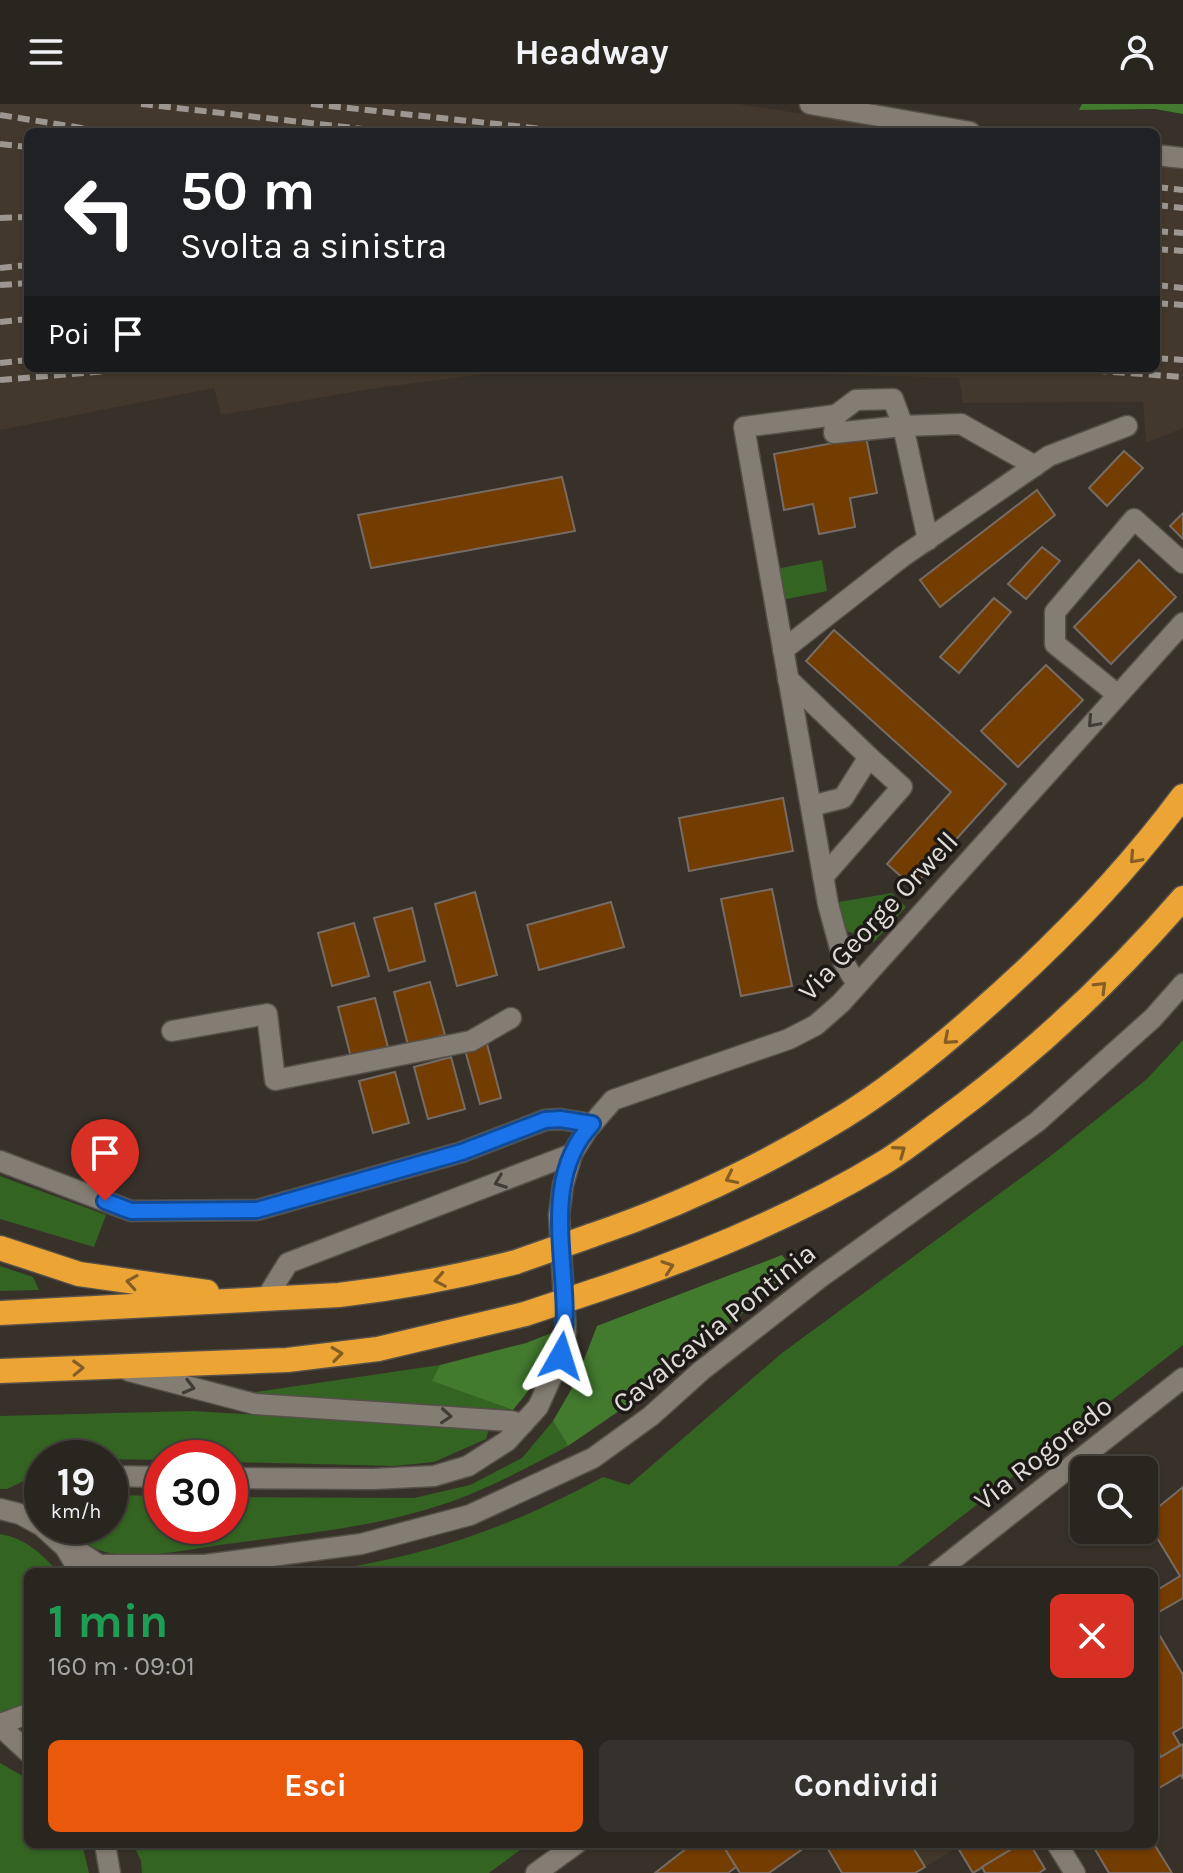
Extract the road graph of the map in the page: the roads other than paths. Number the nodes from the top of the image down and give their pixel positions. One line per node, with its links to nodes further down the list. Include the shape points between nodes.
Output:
1 (810, 104): 2 (street)
2 (947, 128)
3 (1160, 155): 4 (street)
4 (1183, 158)
5 (836, 415): 6 (street, via 834,433); 6 (street, via 856,400 893,399); 12 (street, via 744,427)
6 (903, 426): 8 (street, via 961,424); 9 (street)
7 (1127, 426): 8 (street)
8 (1035, 466): 9 (street)
9 (928, 540): 12 (street)
10 (1183, 563): 14 (street, via 1134,519 1055,612 1055,644)
11 (1183, 623): 14 (street, Via George Orwell)
12 (783, 650): 13 (street)
13 (788, 679): 15 (street); 17 (street)
14 (1118, 695): 20 (street, Via George Orwell, one-way to 20)
15 (869, 757): 17 (street, via 843,798); 18 (street, via 902,787)
16 (1183, 796): 28 (highway, one-way to 28, bridge, via 1074,925 1000,994 926,1059 777,1156 666,1208 516,1262 392,1289)
17 (811, 806): 18 (street)
18 (823, 877): 20 (street, via 844,963)
19 (1183, 898): 30 (highway, one-way to 19, bridge, via 287,1360 378,1349 525,1314 678,1264 819,1199 885,1162 1031,1051 1099,990)
20 (857, 984): 24 (street, Via George Orwell, via 816,1025 613,1100)
21 (1183, 984): 41 (street, Cavalcavia Pontinia, via 1153,1018 1037,1122 821,1277 593,1458 470,1515 423,1529)
22 (511, 1018): 23 (street, via 471,1041 275,1080 267,1014)
23 (172, 1031)
24 (592, 1124): 25 (street, Via George Orwell); 26 (street, via 545,1120 462,1152 257,1210 131,1211)
25 (572, 1154): 28 (street, one-way to 28, via 288,1263); 33 (street, Via George Orwell, via 559,1215 566,1332 552,1378)
26 (0, 1161)
27 (0, 1248): 28 (highway, one-way to 27, via 79,1274)
28 (265, 1300): 29 (highway)
29 (0, 1313)
30 (113, 1367): 31 (highway, one-way to 30); 33 (street, one-way to 33, via 255,1404)
31 (0, 1371)
32 (1180, 1389): 42 (street, Via Rogoredo)
33 (523, 1424): 34 (street, Via George Orwell, via 468,1466 434,1476)
34 (248, 1478)
35 (0, 1509): 36 (street)
36 (24, 1519)
37 (59, 1544): 39 (street)
38 (68, 1544): 40 (street, Cavalcavia Pontinia, via 99,1565)
39 (78, 1568)
40 (173, 1568)
41 (205, 1568)
42 (942, 1568)
43 (24, 1716): 44 (street)
44 (0, 1725): 45 (street)
45 (24, 1748)
46 (106, 1848): 50 (street)
47 (571, 1848): 49 (street)
48 (1059, 1848): 51 (street)
49 (545, 1871)
50 (110, 1873)
51 (1075, 1873)

